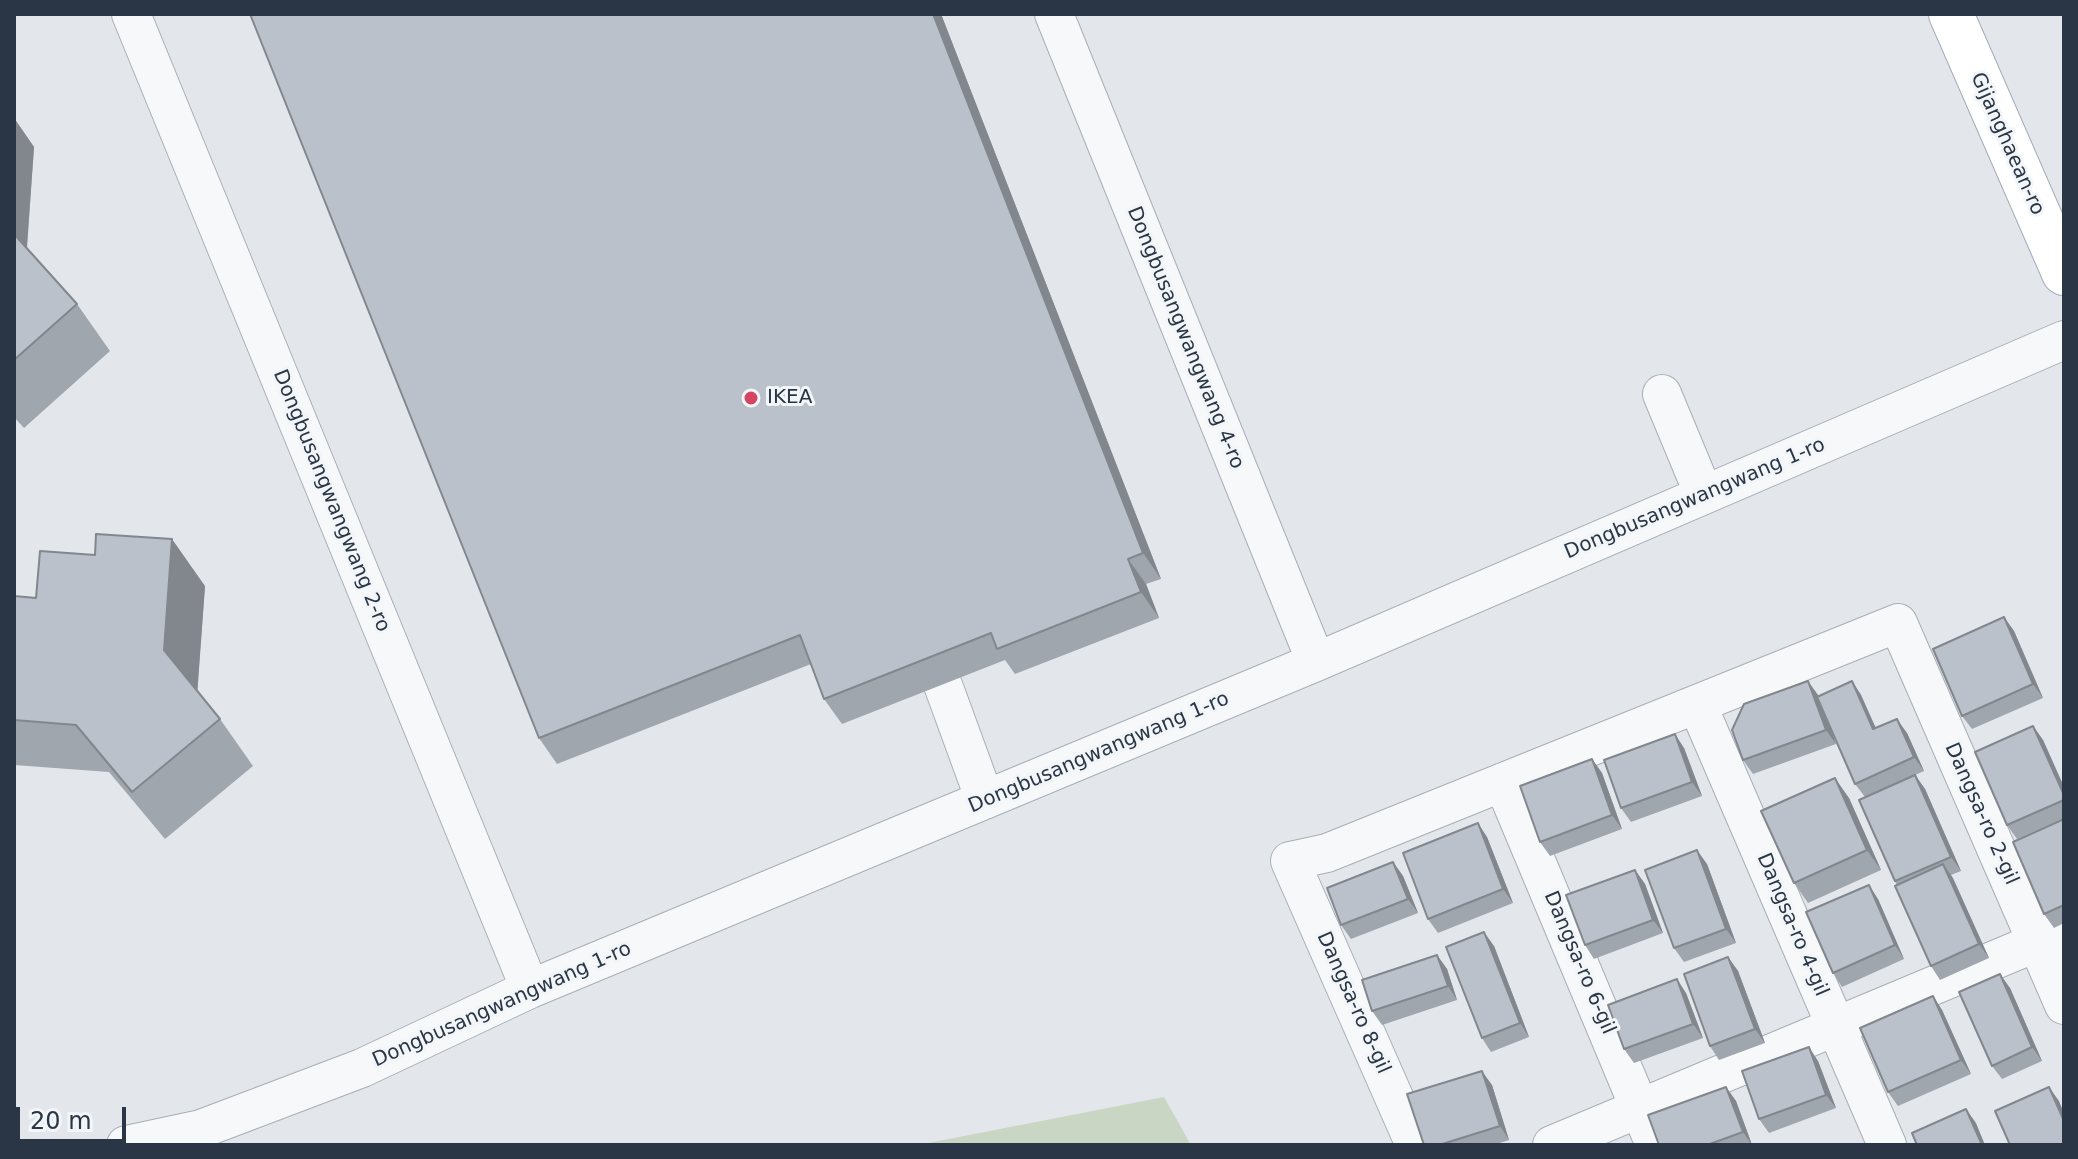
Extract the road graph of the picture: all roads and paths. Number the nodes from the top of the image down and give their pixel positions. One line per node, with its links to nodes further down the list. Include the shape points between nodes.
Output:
1 (131, 14): 14 (street, Dongbusangwangwang 2-ro)
2 (1054, 14): 8 (street, Dongbusangwangwang 4-ro)
3 (1951, 14): 4 (main road, Gijanghaean-ro)
4 (2064, 273)
5 (2064, 340): 7 (street, Dongbusangwangwang 1-ro)
6 (1662, 394): 7 (street)
7 (1704, 495): 8 (street, Dongbusangwangwang 1-ro)
8 (1316, 662): 12 (street, Dongbusangwangwang 1-ro)
9 (943, 685): 12 (street)
10 (1697, 704): 11 (street); 13 (street, Dangsa-ro 2-gil, via 1898,623); 16 (street, Dangsa-ro 4-gil)
11 (1503, 782): 17 (street, Dangsa-ro 6-gil); 19 (street, Dangsa-ro 8-gil, via 1327,853 1290,861)
12 (985, 800): 14 (street, Dongbusangwangwang 1-ro)
13 (2050, 937): 15 (street, Dangsa-ro 2-gil); 16 (street)
14 (530, 989): 18 (street, Dongbusangwangwang 1-ro, via 362,1068 201,1129)
15 (2064, 1005)
16 (1836, 1026): 17 (street); 22 (street, Dangsa-ro 4-gil)
17 (1640, 1108): 20 (street); 21 (street, Dangsa-ro 6-gil)
18 (126, 1145)
19 (1415, 1145)
20 (1552, 1145)
21 (1655, 1145)
22 (1887, 1145)

